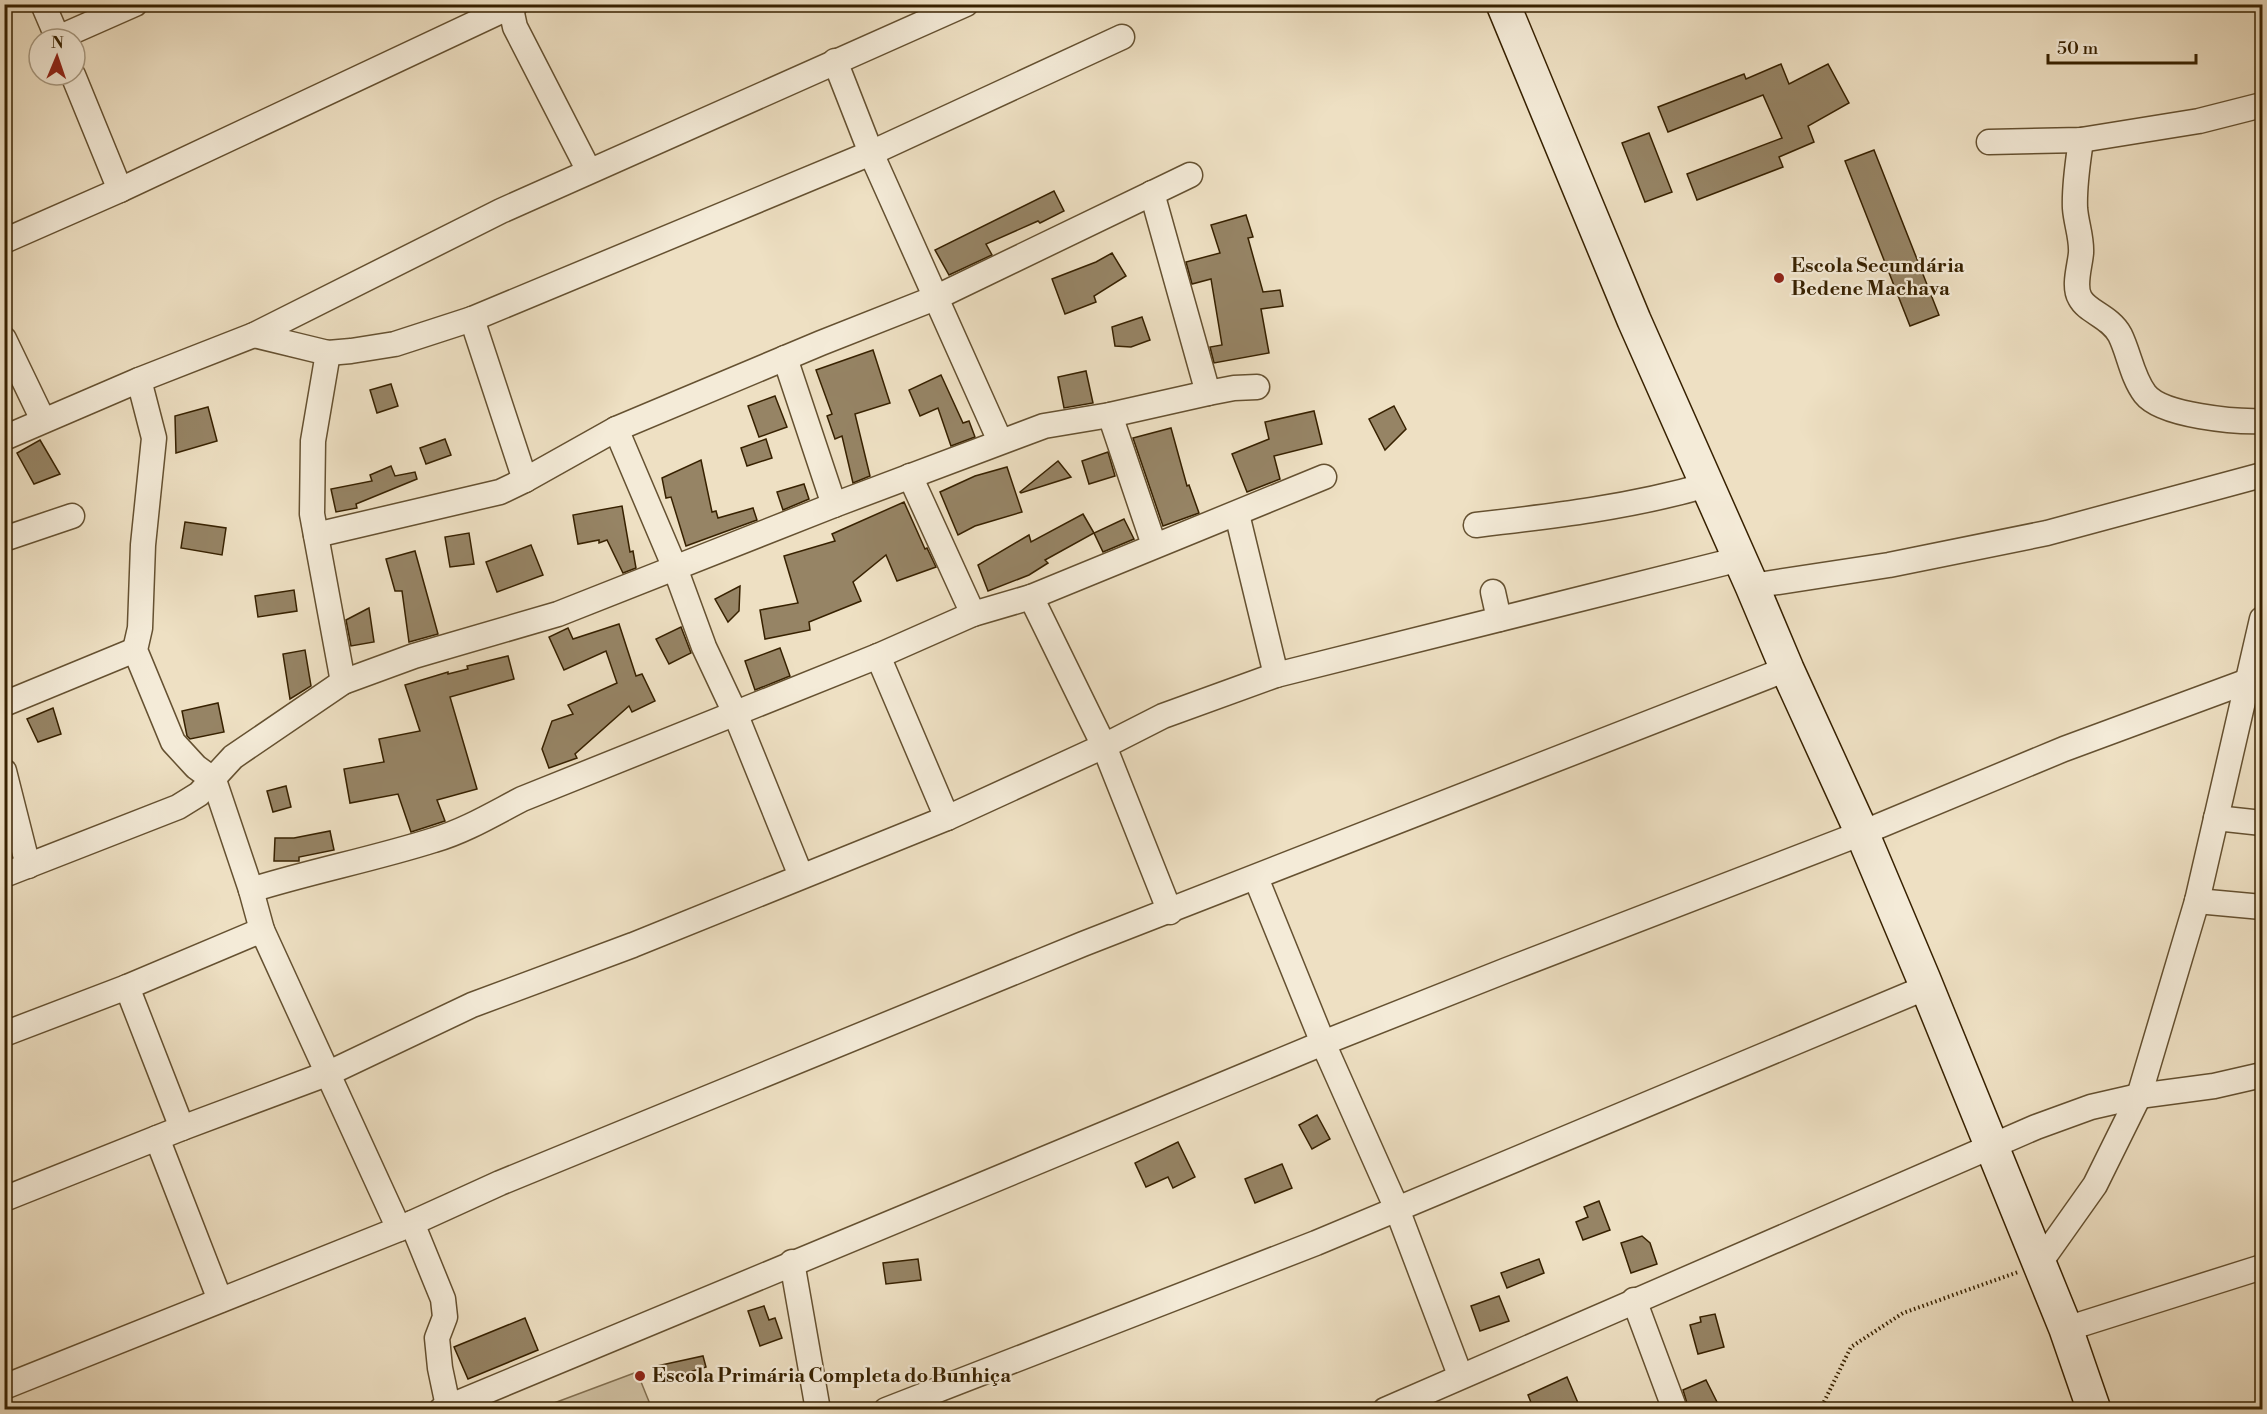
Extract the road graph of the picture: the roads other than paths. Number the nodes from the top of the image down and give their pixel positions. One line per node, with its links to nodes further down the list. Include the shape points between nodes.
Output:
1 (44, 4): 6 (street)
2 (135, 4): 7 (street)
3 (966, 4): 9 (street)
4 (1503, 4): 39 (street)
5 (512, 5): 15 (street, via 515,27); 17 (street)
6 (53, 27)
7 (84, 27)
8 (1122, 37): 14 (street)
9 (835, 61): 14 (street); 15 (street)
10 (78, 87): 17 (street)
11 (2262, 105): 12 (street, via 2199,121)
12 (2081, 140): 13 (street); 31 (street, via 2074,192 2081,240 2080,300 2112,323 2137,380 2153,401 2217,419)
13 (1989, 142)
14 (871, 153): 20 (street); 21 (street)
15 (589, 171): 22 (street)
16 (1190, 175): 18 (street)
17 (120, 190): 19 (street)
18 (1152, 193): 20 (street); 28 (street)
19 (4, 241)
20 (935, 298): 25 (street); 34 (street)
21 (472, 319): 24 (street, via 395,344); 38 (street)
22 (254, 335): 24 (street); 26 (street)
23 (4, 339): 30 (street)
24 (328, 353): 44 (street, via 313,441 312,514)
25 (785, 358): 32 (street); 40 (street)
26 (139, 380): 30 (street); 54 (street, via 154,438 143,545 140,628)
27 (1257, 387): 28 (street)
28 (1208, 393): 29 (street)
29 (1110, 415): 34 (street, via 1044,426); 46 (street)
30 (43, 420): 33 (street)
31 (2262, 421)
32 (615, 429): 38 (street); 47 (street)
33 (4, 438)
34 (1000, 441): 36 (street)
35 (2262, 475): 48 (street, via 2047,534 1889,566)
36 (910, 476): 40 (street); 51 (street)
37 (1324, 477): 41 (street)
38 (525, 480): 44 (street, via 500,492)
39 (1707, 485): 43 (street, via 1658,499 1576,514); 48 (street)
40 (834, 505): 47 (street)
41 (1237, 514): 46 (street); 57 (street)
42 (72, 516): 45 (street)
43 (1476, 525)
44 (316, 536): 59 (street)
45 (4, 539)
46 (1154, 545): 50 (street)
47 (675, 568): 59 (street, via 558,614 414,656); 61 (street, via 704,647)
48 (1746, 572): 52 (street); 56 (street)
49 (1493, 592): 52 (street)
50 (1030, 597): 51 (street); 62 (street)
51 (973, 614): 55 (street)
52 (1498, 619): 57 (street)
53 (2262, 620): 58 (street)
54 (135, 650): 60 (street); 64 (street, via 173,742)
55 (878, 656): 61 (street); 65 (street)
56 (1787, 669): 68 (street); 72 (street)
57 (1276, 675): 62 (street, via 1163,716)
58 (2248, 681): 66 (street); 68 (street, via 2064,749)
59 (344, 682): 64 (street, via 233,758)
60 (4, 704)
61 (735, 713): 71 (street); 73 (street, via 522,799 435,840)
62 (1104, 746): 65 (street); 76 (street)
63 (4, 771): 69 (street)
64 (214, 780): 69 (street, via 178,807); 73 (street)
65 (947, 818): 71 (street)
66 (2216, 818): 67 (street); 74 (street)
67 (2262, 823)
68 (1862, 833): 79 (street); 81 (street)
69 (28, 866): 70 (street)
70 (4, 875)
71 (801, 876): 82 (street, via 472,1005)
72 (1256, 878): 76 (street); 81 (street)
73 (251, 890): 77 (street)
74 (2197, 901): 75 (street); 84 (street)
75 (2262, 907)
76 (1170, 912): 90 (street, via 500,1183)
77 (262, 930): 78 (street); 82 (street)
78 (127, 987): 80 (street); 85 (street)
79 (1927, 987): 87 (street); 89 (street)
80 (4, 1034)
81 (1323, 1043): 89 (street); 91 (street)
82 (329, 1072): 85 (street); 90 (street)
83 (2262, 1075): 84 (street)
84 (2139, 1096): 87 (street, via 2091,1107); 92 (street, via 2095,1185)
85 (182, 1128): 86 (street)
86 (157, 1138): 88 (street); 94 (street)
87 (1990, 1146): 92 (street); 95 (street)
88 (4, 1198)
89 (1397, 1209): 97 (street); 101 (street)
90 (406, 1226): 94 (street); 99 (street, via 443,1299 445,1317 437,1338)
91 (792, 1262): 99 (street); 100 (street)
92 (2039, 1264): 96 (street)
93 (2262, 1267): 96 (street)
94 (220, 1300): 98 (street)
95 (1634, 1300): 97 (street); 103 (street)
96 (2066, 1329): 104 (street)
97 (1461, 1376): 102 (street)
98 (4, 1387)
99 (445, 1408)
100 (818, 1410)
101 (886, 1410)
102 (1385, 1410)
103 (1675, 1410)
104 (2094, 1410)

